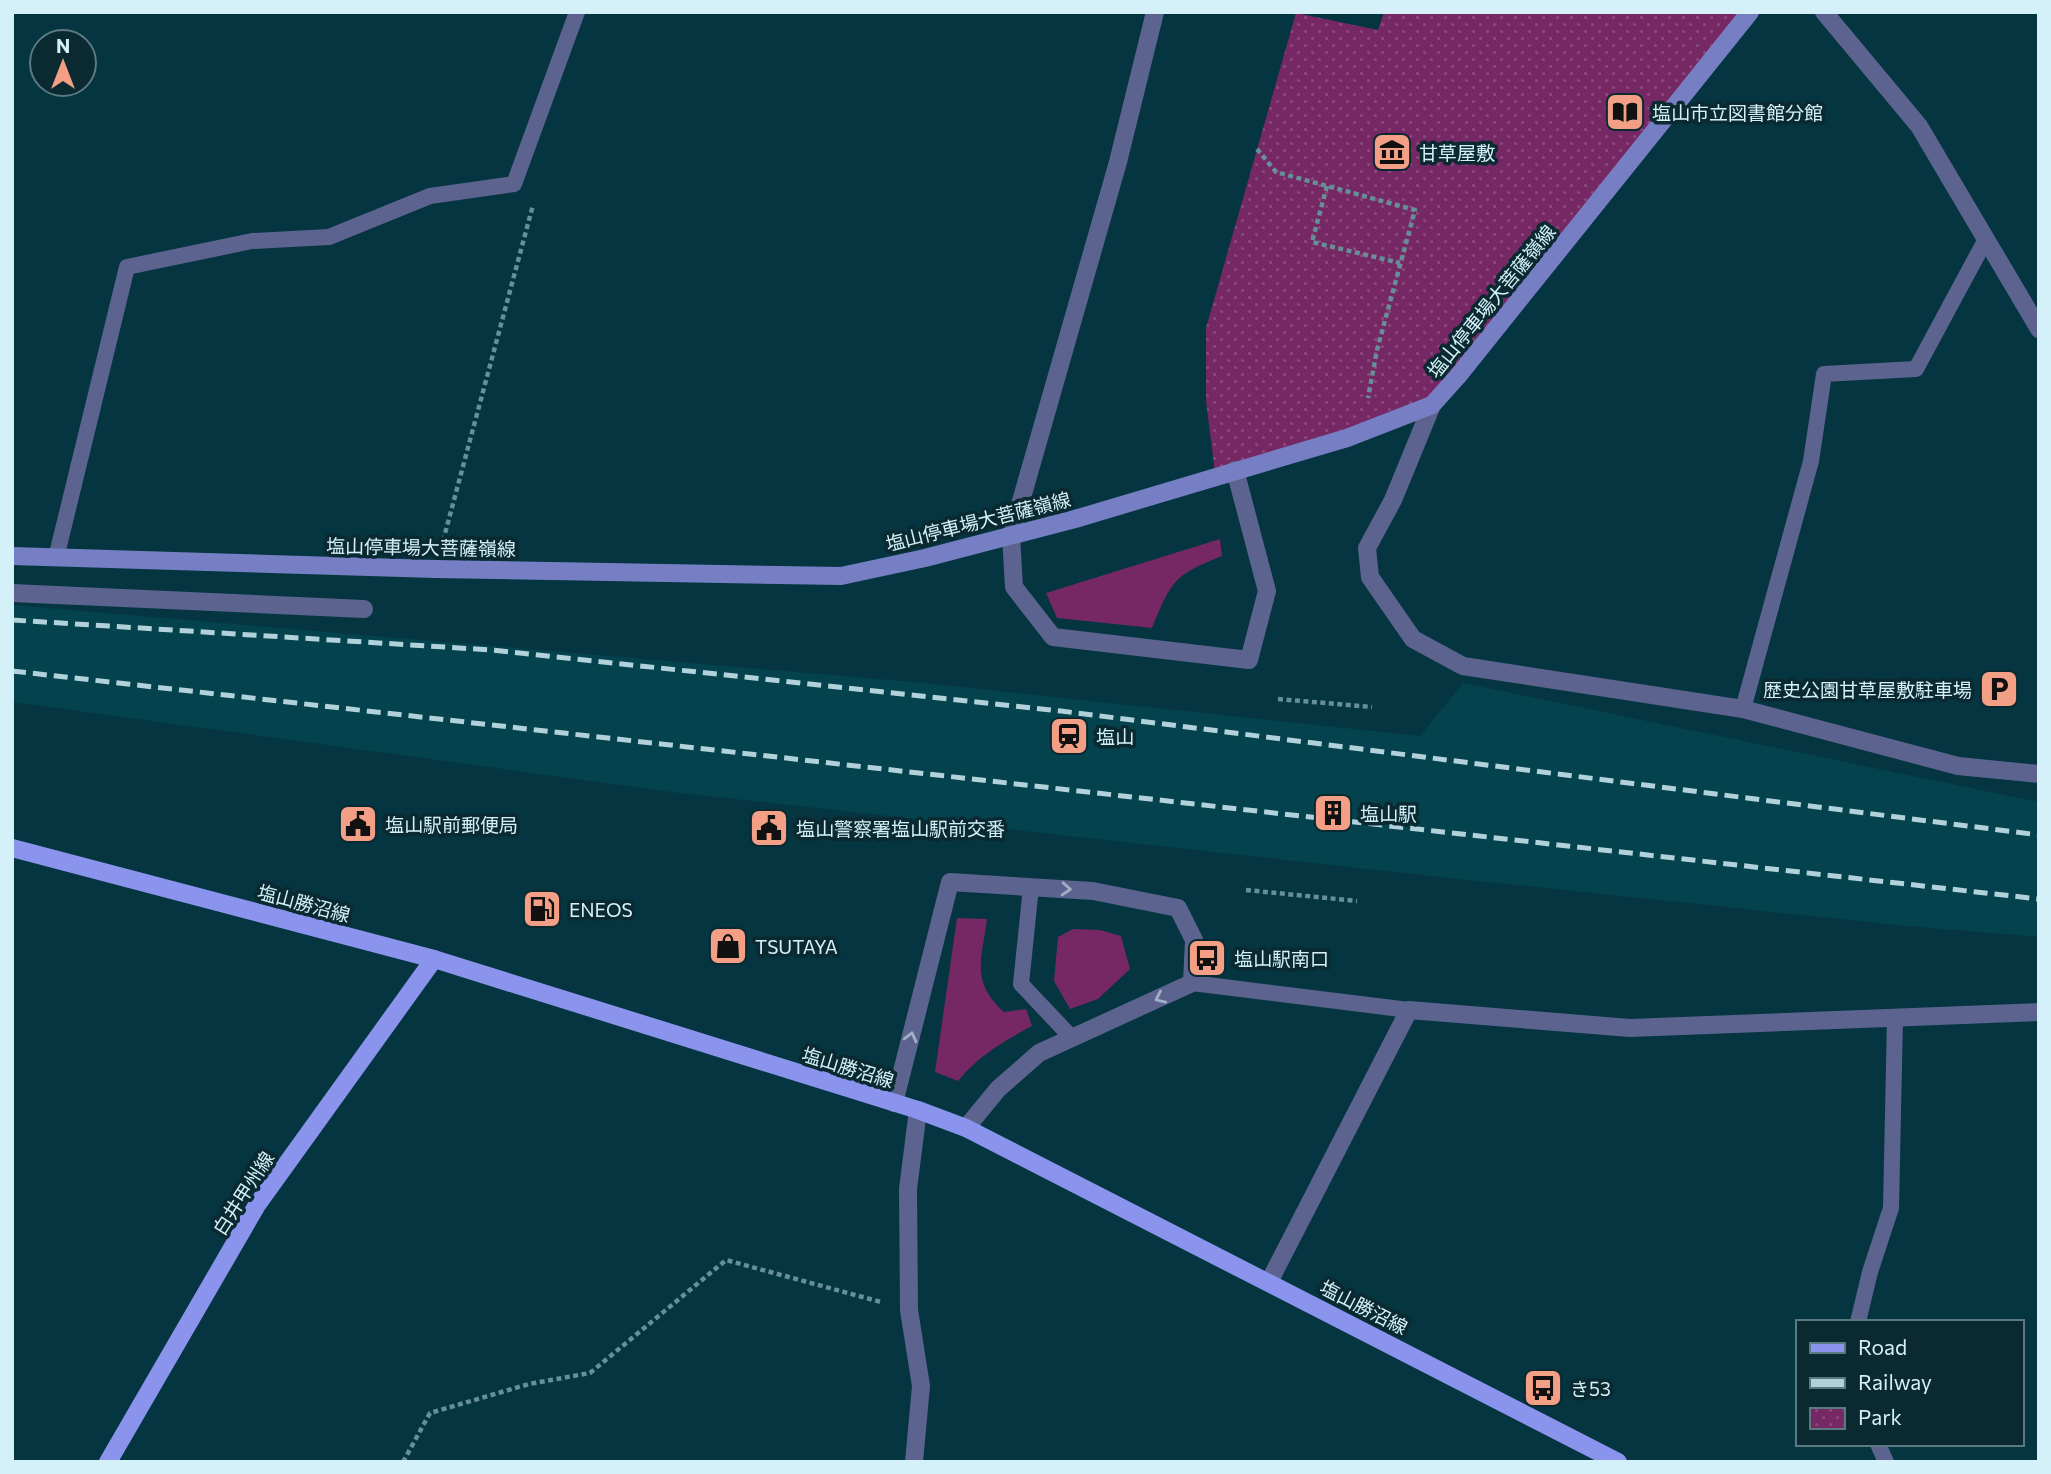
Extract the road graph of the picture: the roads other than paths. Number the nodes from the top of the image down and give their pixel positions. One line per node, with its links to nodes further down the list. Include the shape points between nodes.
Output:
1 (577, 12): 11 (lane, via 514,184 430,196 329,237 252,242 127,267)
2 (1155, 12): 9 (street, via 1118,162)
3 (1824, 12): 5 (street, via 1919,126)
4 (1746, 14): 7 (main road, 塩山停車場大菩薩嶺線)
5 (1986, 239): 6 (street); 14 (lane, via 1916,369 1824,374 1811,461)
6 (2039, 329)
7 (1432, 405): 8 (main road, 塩山停車場大菩薩嶺線, via 1361,433); 14 (street, via 1393,500 1367,548 1370,577 1413,639 1463,666)
8 (1235, 470): 9 (main road, 塩山停車場大菩薩嶺線); 9 (street, via 1267,591 1249,660 1053,636 1014,587)
9 (1011, 536): 11 (main road, 塩山停車場大菩薩嶺線, via 841,576)
10 (12, 556): 11 (main road, 塩山停車場大菩薩嶺線)
11 (56, 558)
12 (12, 593): 13 (street)
13 (365, 609)
14 (1743, 709): 15 (street, via 1958,766)
15 (2039, 774)
16 (12, 848): 18 (main road, 塩山勝沼線)
17 (1031, 887): 19 (street, one-way to 19, via 1093,891 1178,908 1194,940); 23 (lane, via 1021,984); 24 (street, one-way to 17, via 950,882)
18 (434, 959): 24 (main road, 塩山勝沼線); 30 (main road, 白井甲州線, via 257,1205)
19 (1192, 983): 20 (lane); 23 (street, one-way to 23)
20 (1409, 1010): 22 (street, via 1630,1028); 27 (street)
21 (2039, 1012): 22 (street)
22 (1895, 1018): 28 (lane, via 1891,1208)
23 (1072, 1038): 26 (street, via 1039,1053 998,1089)
24 (894, 1103): 25 (main road, 塩山勝沼線)
25 (918, 1110): 26 (main road, 塩山勝沼線); 31 (street, via 908,1189 909,1310 921,1386)
26 (966, 1128): 27 (main road, 塩山勝沼線)
27 (1269, 1282): 32 (main road, 塩山勝沼線)
28 (1858, 1320)
29 (1879, 1446): 33 (lane)
30 (111, 1461)
31 (914, 1462)
32 (1618, 1462)
33 (1886, 1462)

